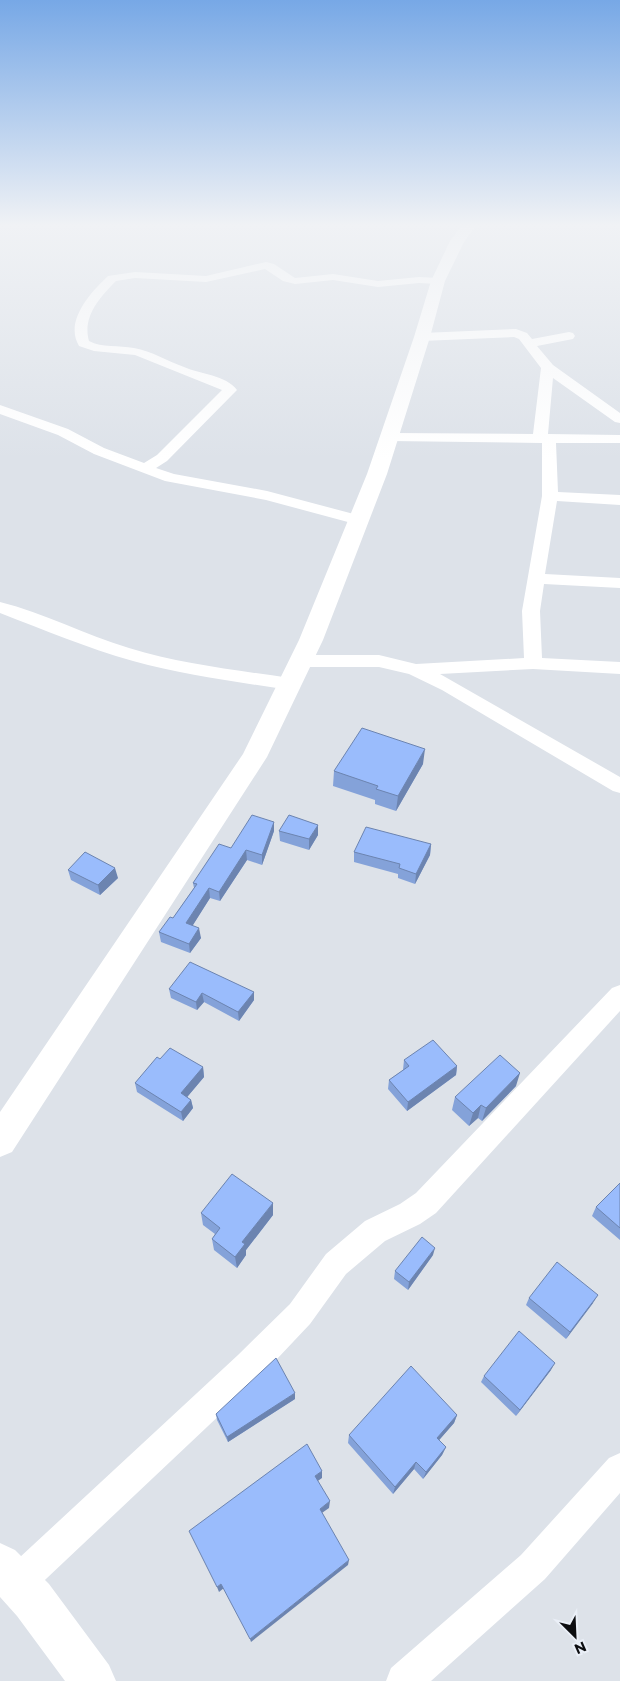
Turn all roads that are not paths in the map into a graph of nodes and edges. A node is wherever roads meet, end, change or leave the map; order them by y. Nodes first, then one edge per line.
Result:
1 (92, 302) edge
2 (432, 302) edge
3 (569, 336) dead end
4 (422, 337) junction
5 (528, 344) junction
6 (548, 368) junction
7 (0, 409) edge
8 (618, 415) edge
9 (390, 437) junction
10 (620, 438) edge
11 (545, 439) junction
12 (144, 469) junction
13 (550, 496) junction
14 (620, 500) edge
15 (359, 520) junction
16 (536, 579) junction
17 (620, 583) edge
18 (0, 607) edge
19 (301, 661) junction
20 (533, 663) junction
21 (620, 668) edge
22 (415, 670) junction
23 (290, 684) junction
24 (620, 786) edge
25 (620, 995) edge
26 (0, 1141) edge
27 (620, 1469) edge
28 (8, 1574) edge
29 (93, 1681) edge
30 (404, 1681) edge

1 - 12 street
2 - 4 main road
3 - 5 street
4 - 5 street
4 - 9 main road
5 - 6 street
6 - 8 street
6 - 11 street
7 - 12 street
9 - 11 street
9 - 15 main road
10 - 11 street
11 - 13 street
12 - 15 street
13 - 14 street
13 - 16 street
15 - 19 main road
16 - 17 street
16 - 20 street
18 - 23 street
19 - 22 street
19 - 23 main road
20 - 21 street
20 - 22 street
22 - 24 street
23 - 26 main road
25 - 28 street
27 - 30 street
28 - 29 main road

